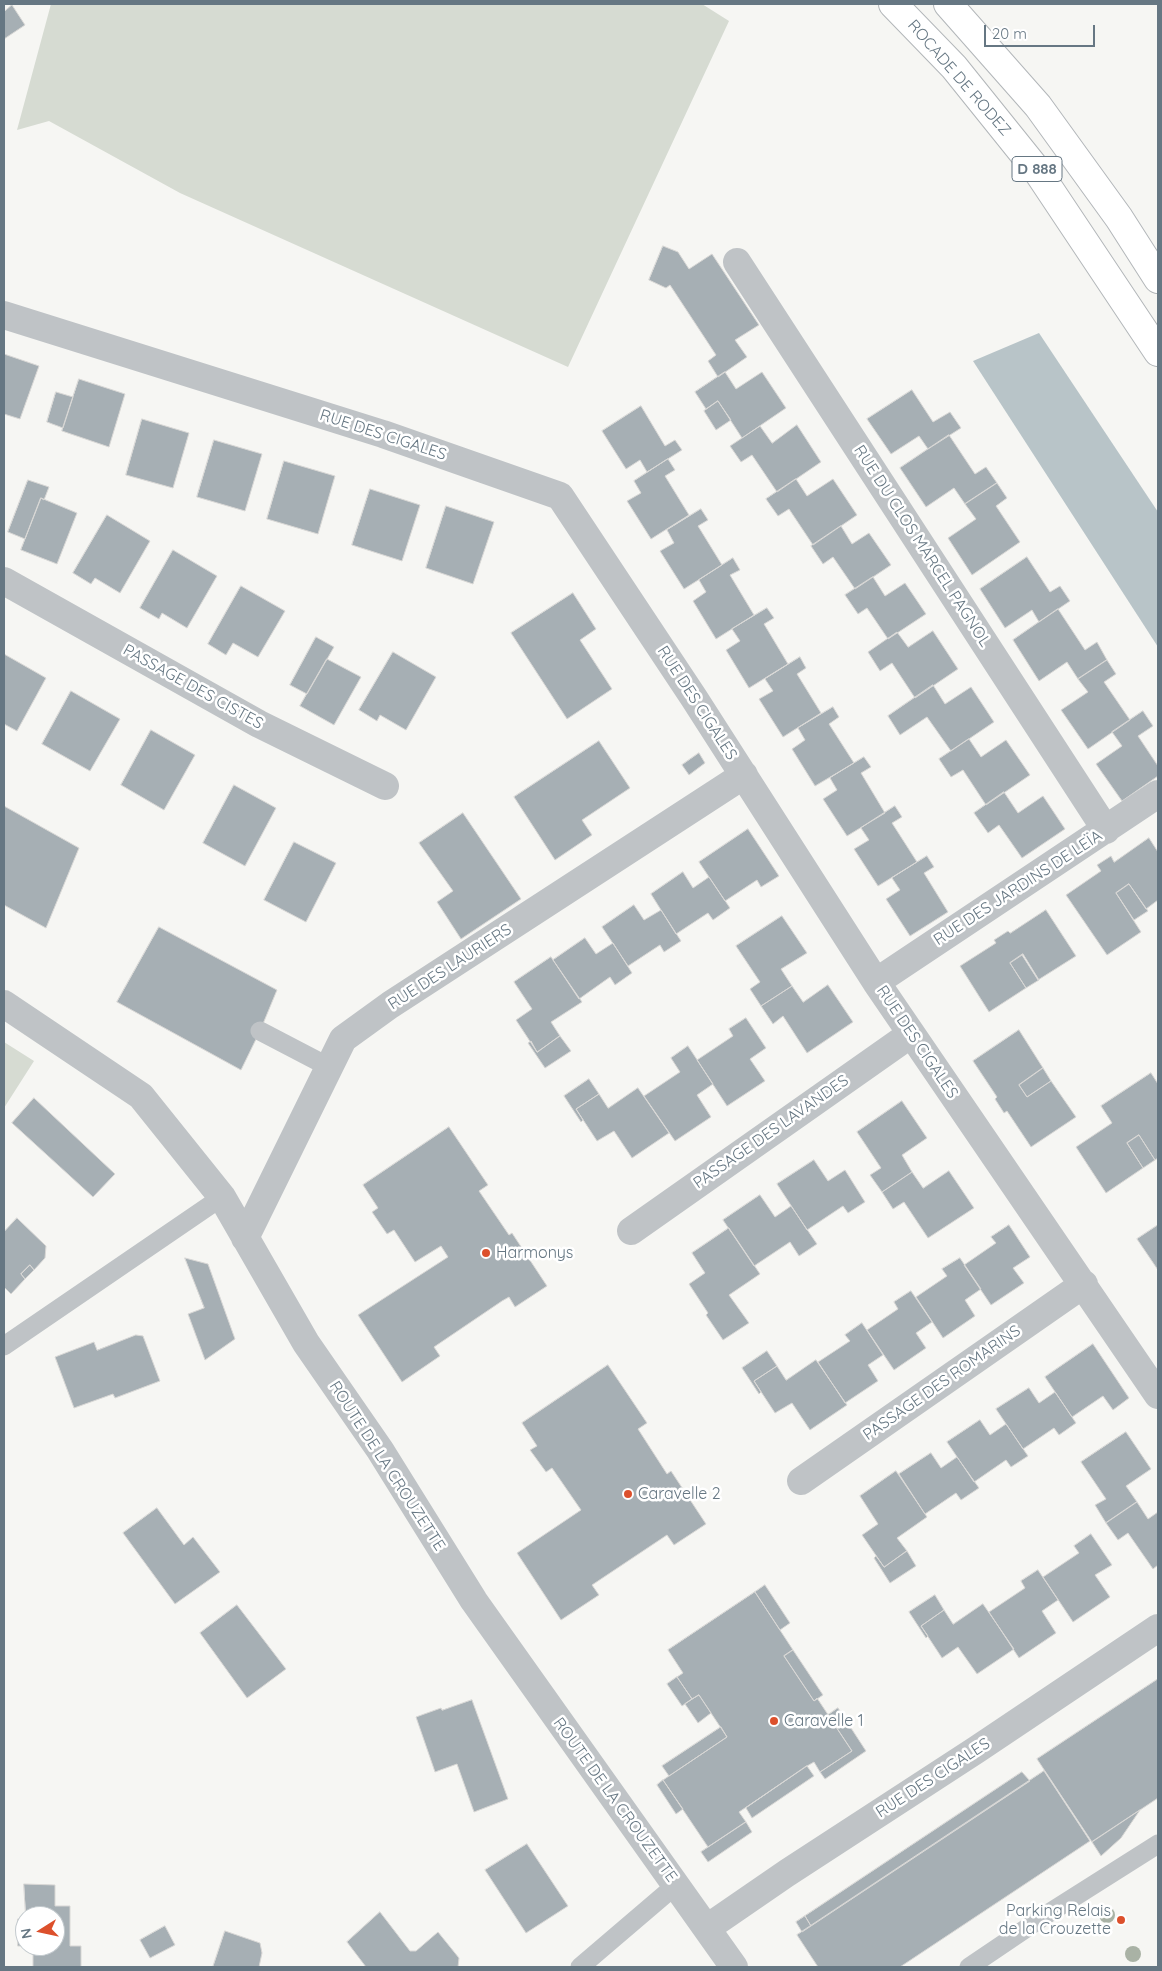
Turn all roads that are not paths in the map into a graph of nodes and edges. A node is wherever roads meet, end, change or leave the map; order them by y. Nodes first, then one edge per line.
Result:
1 (893, 4) edge
2 (948, 4) edge
3 (963, 4) edge
4 (1038, 106) junction
5 (737, 262) dead end
6 (1106, 272) junction
7 (1158, 278) edge
8 (4, 315) edge
9 (1158, 352) edge
10 (1158, 363) edge
11 (4, 581) edge
12 (744, 775) junction
13 (385, 786) dead end
14 (1158, 794) edge
15 (1106, 830) junction
16 (876, 982) junction
17 (4, 1004) edge
18 (260, 1032) dead end
19 (911, 1034) junction
20 (329, 1067) junction
21 (222, 1197) junction
22 (631, 1231) dead end
23 (245, 1238) junction
24 (1084, 1284) junction
25 (4, 1346) edge
26 (1158, 1395) edge
27 (800, 1481) dead end
28 (1158, 1628) edge
29 (1158, 1844) edge
30 (676, 1885) junction
31 (707, 1928) junction
32 (580, 1967) edge
33 (734, 1967) edge
34 (969, 1967) edge

1 - 6 highway, ROCADE DE RODEZ / D 888
2 - 4 highway, D 888
3 - 4 highway
4 - 7 highway, D 888
5 - 15 street, RUE DU CLOS MARCEL PAGNOL
6 - 9 highway, ROCADE DE RODEZ / D 888
6 - 10 highway
8 - 12 street, RUE DES CIGALES
11 - 13 street, PASSAGE DES CISTES
12 - 16 street, RUE DES CIGALES
12 - 20 street, RUE DES LAURIERS
14 - 15 street, RUE DES JARDINS DE LEÏA
15 - 16 street, RUE DES JARDINS DE LEÏA
16 - 19 street, RUE DES CIGALES
17 - 21 street, ROUTE DE LA CROUZETTE
18 - 20 lane
19 - 22 street, PASSAGE DES LAVANDES
19 - 24 street, RUE DES CIGALES
20 - 23 street, RUE DES LAURIERS
21 - 23 street, ROUTE DE LA CROUZETTE
21 - 25 lane
23 - 30 street, ROUTE DE LA CROUZETTE
24 - 26 street, RUE DES CIGALES
24 - 27 street, PASSAGE DES ROMARINS
28 - 31 street, RUE DES CIGALES
29 - 34 lane
30 - 31 street, ROUTE DE LA CROUZETTE
30 - 32 lane
31 - 33 street, ROUTE DE LA CROUZETTE

